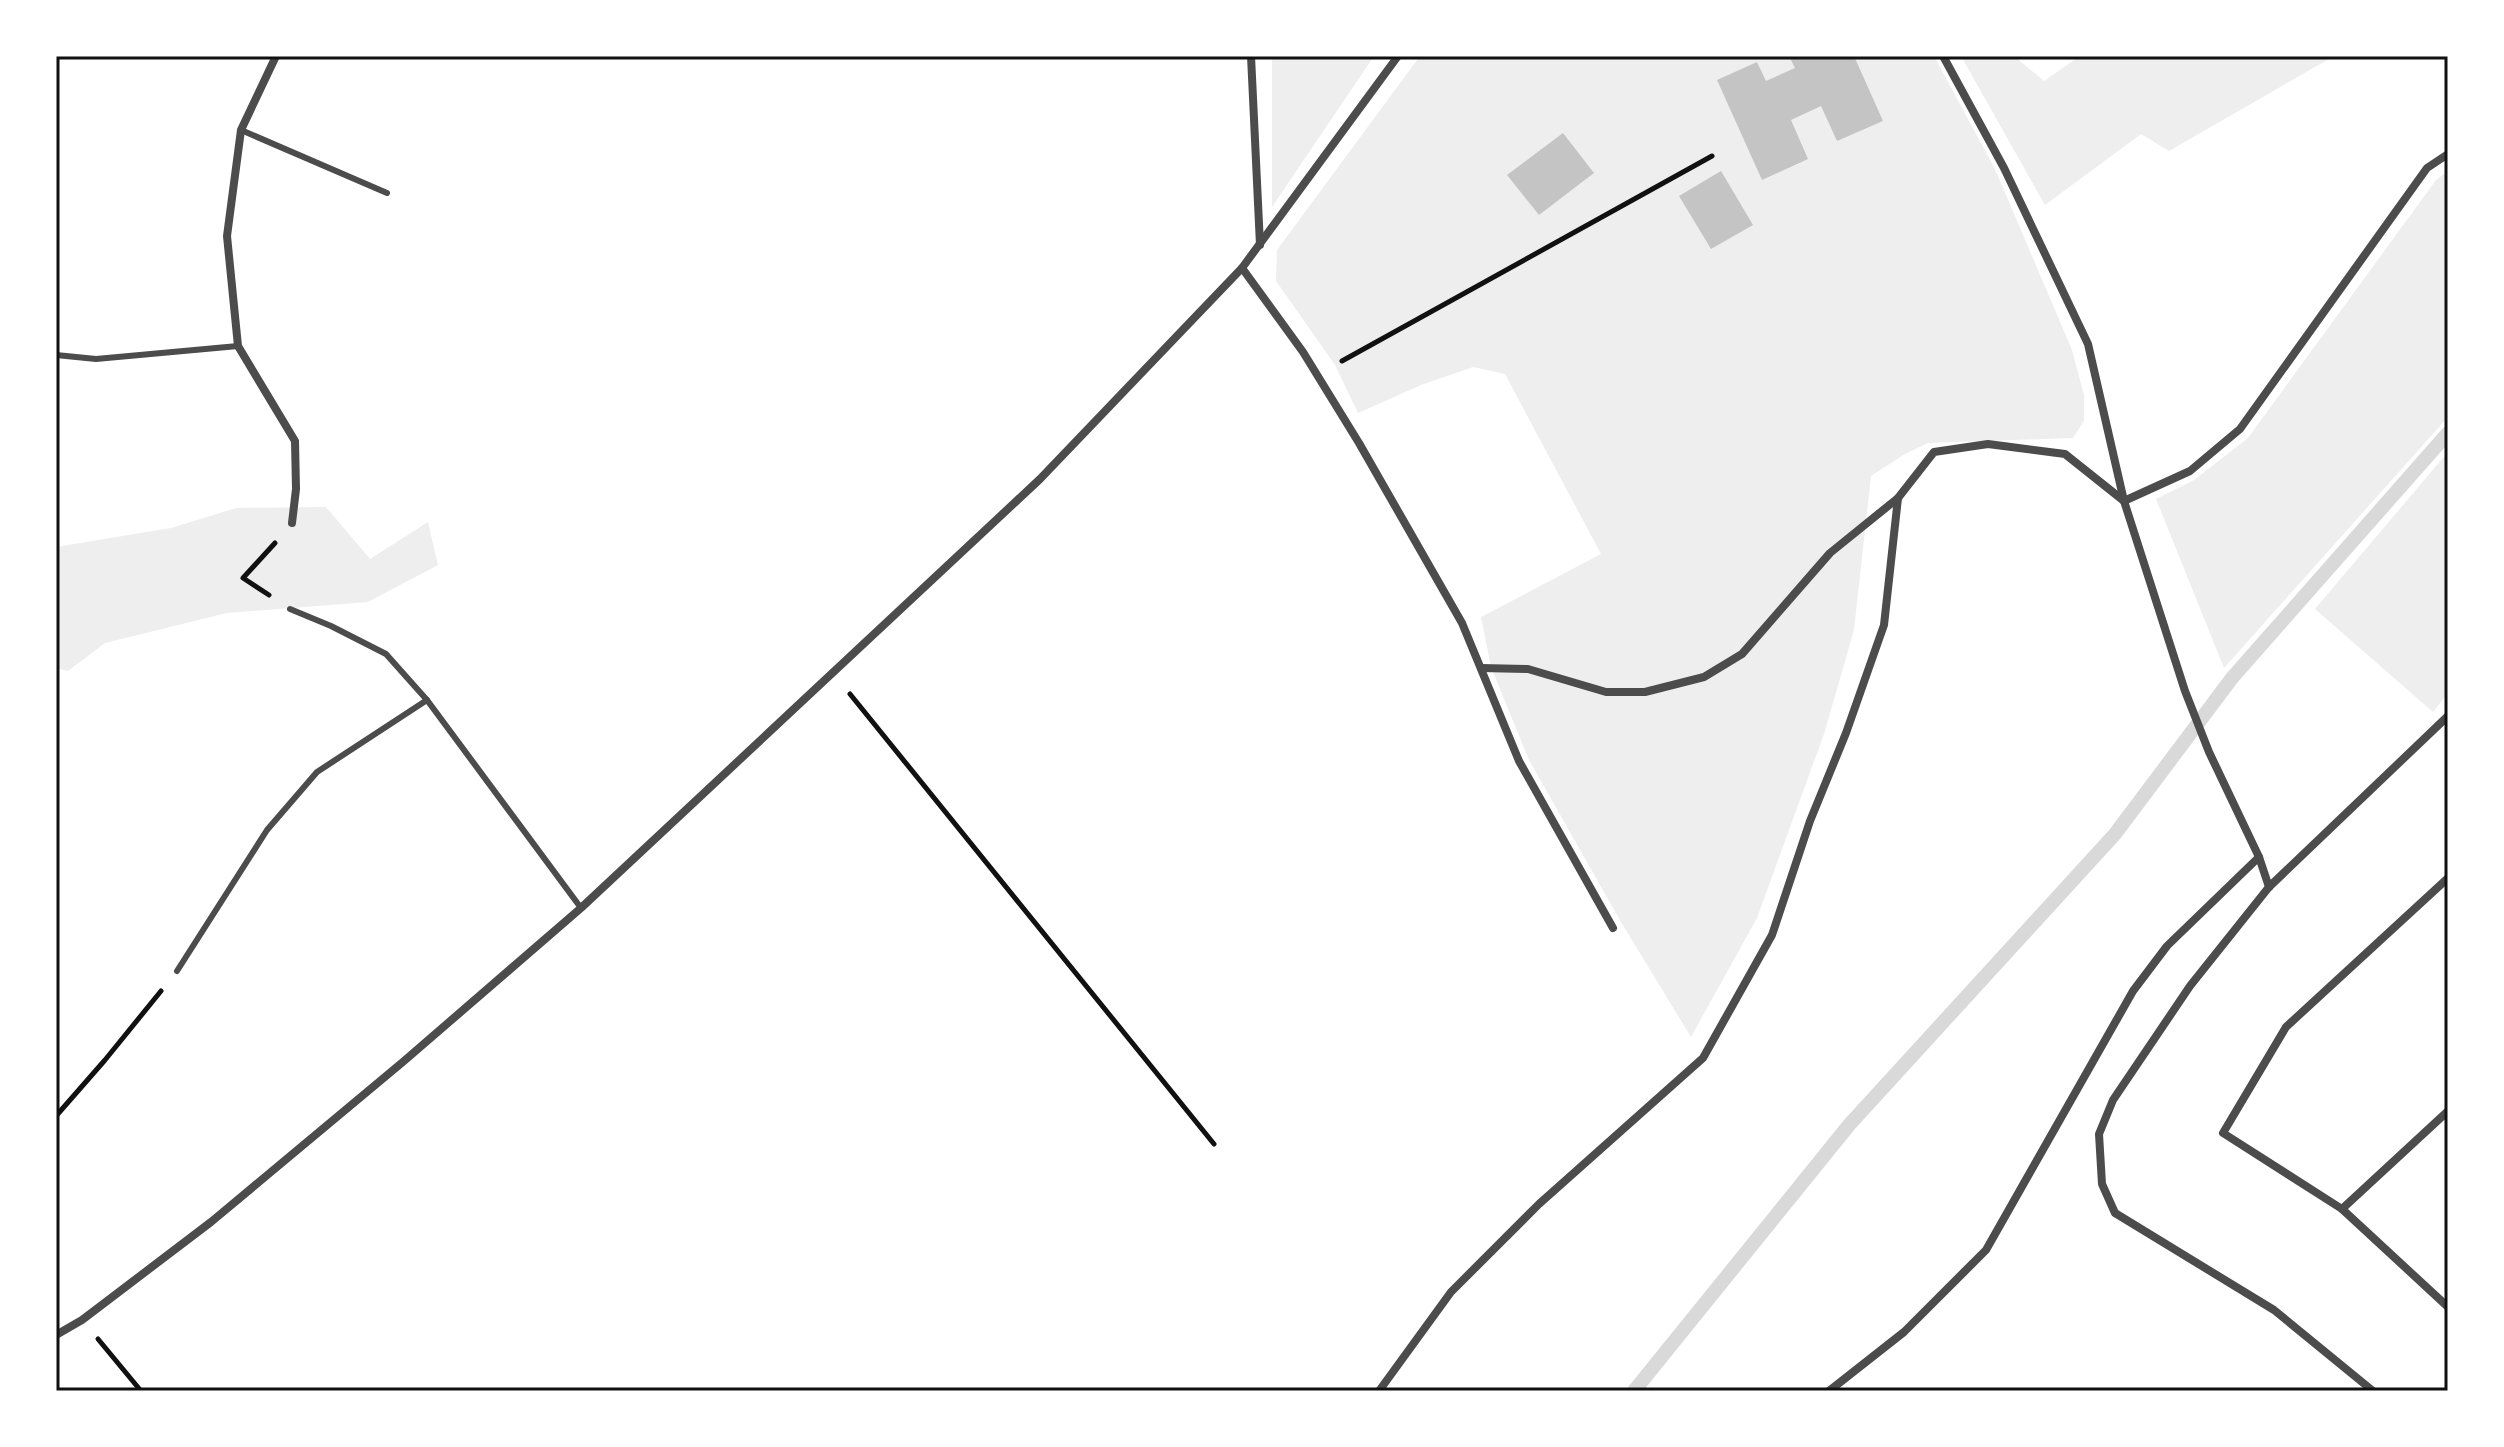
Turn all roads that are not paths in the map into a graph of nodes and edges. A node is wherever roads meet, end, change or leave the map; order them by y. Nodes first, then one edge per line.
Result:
1 (276, 56) edge
2 (1251, 56) edge
3 (1398, 56) edge
4 (1943, 56) edge
5 (241, 130) junction
6 (2448, 154) edge
7 (387, 193) dead end
8 (1260, 245) junction
9 (1242, 268) junction
10 (238, 346) junction
11 (56, 355) edge
12 (1898, 498) junction
13 (2124, 501) junction
14 (292, 523) road end
15 (290, 609) road end
16 (1481, 668) junction
17 (427, 700) junction
18 (2448, 716) edge
19 (2259, 857) junction
20 (2448, 878) edge
21 (2269, 887) junction
22 (581, 908) junction
23 (1613, 928) dead end
24 (177, 971) road end
25 (2448, 1111) edge
26 (2342, 1209) junction
27 (2448, 1307) edge
28 (56, 1335) edge
29 (1379, 1391) edge
30 (1829, 1391) edge
31 (2373, 1391) edge

1 - 5 street
2 - 8 street
3 - 8 street
4 - 13 street
5 - 7 lane
5 - 10 street
6 - 13 street
8 - 9 street
9 - 16 street
9 - 22 street
10 - 11 lane
10 - 14 street
12 - 13 street
12 - 16 street
12 - 29 street
13 - 19 street
15 - 17 lane
16 - 23 street
17 - 22 lane
17 - 24 lane
18 - 21 street
19 - 21 street
19 - 30 street
20 - 26 street
21 - 31 street
22 - 28 street
25 - 26 street
26 - 27 street

